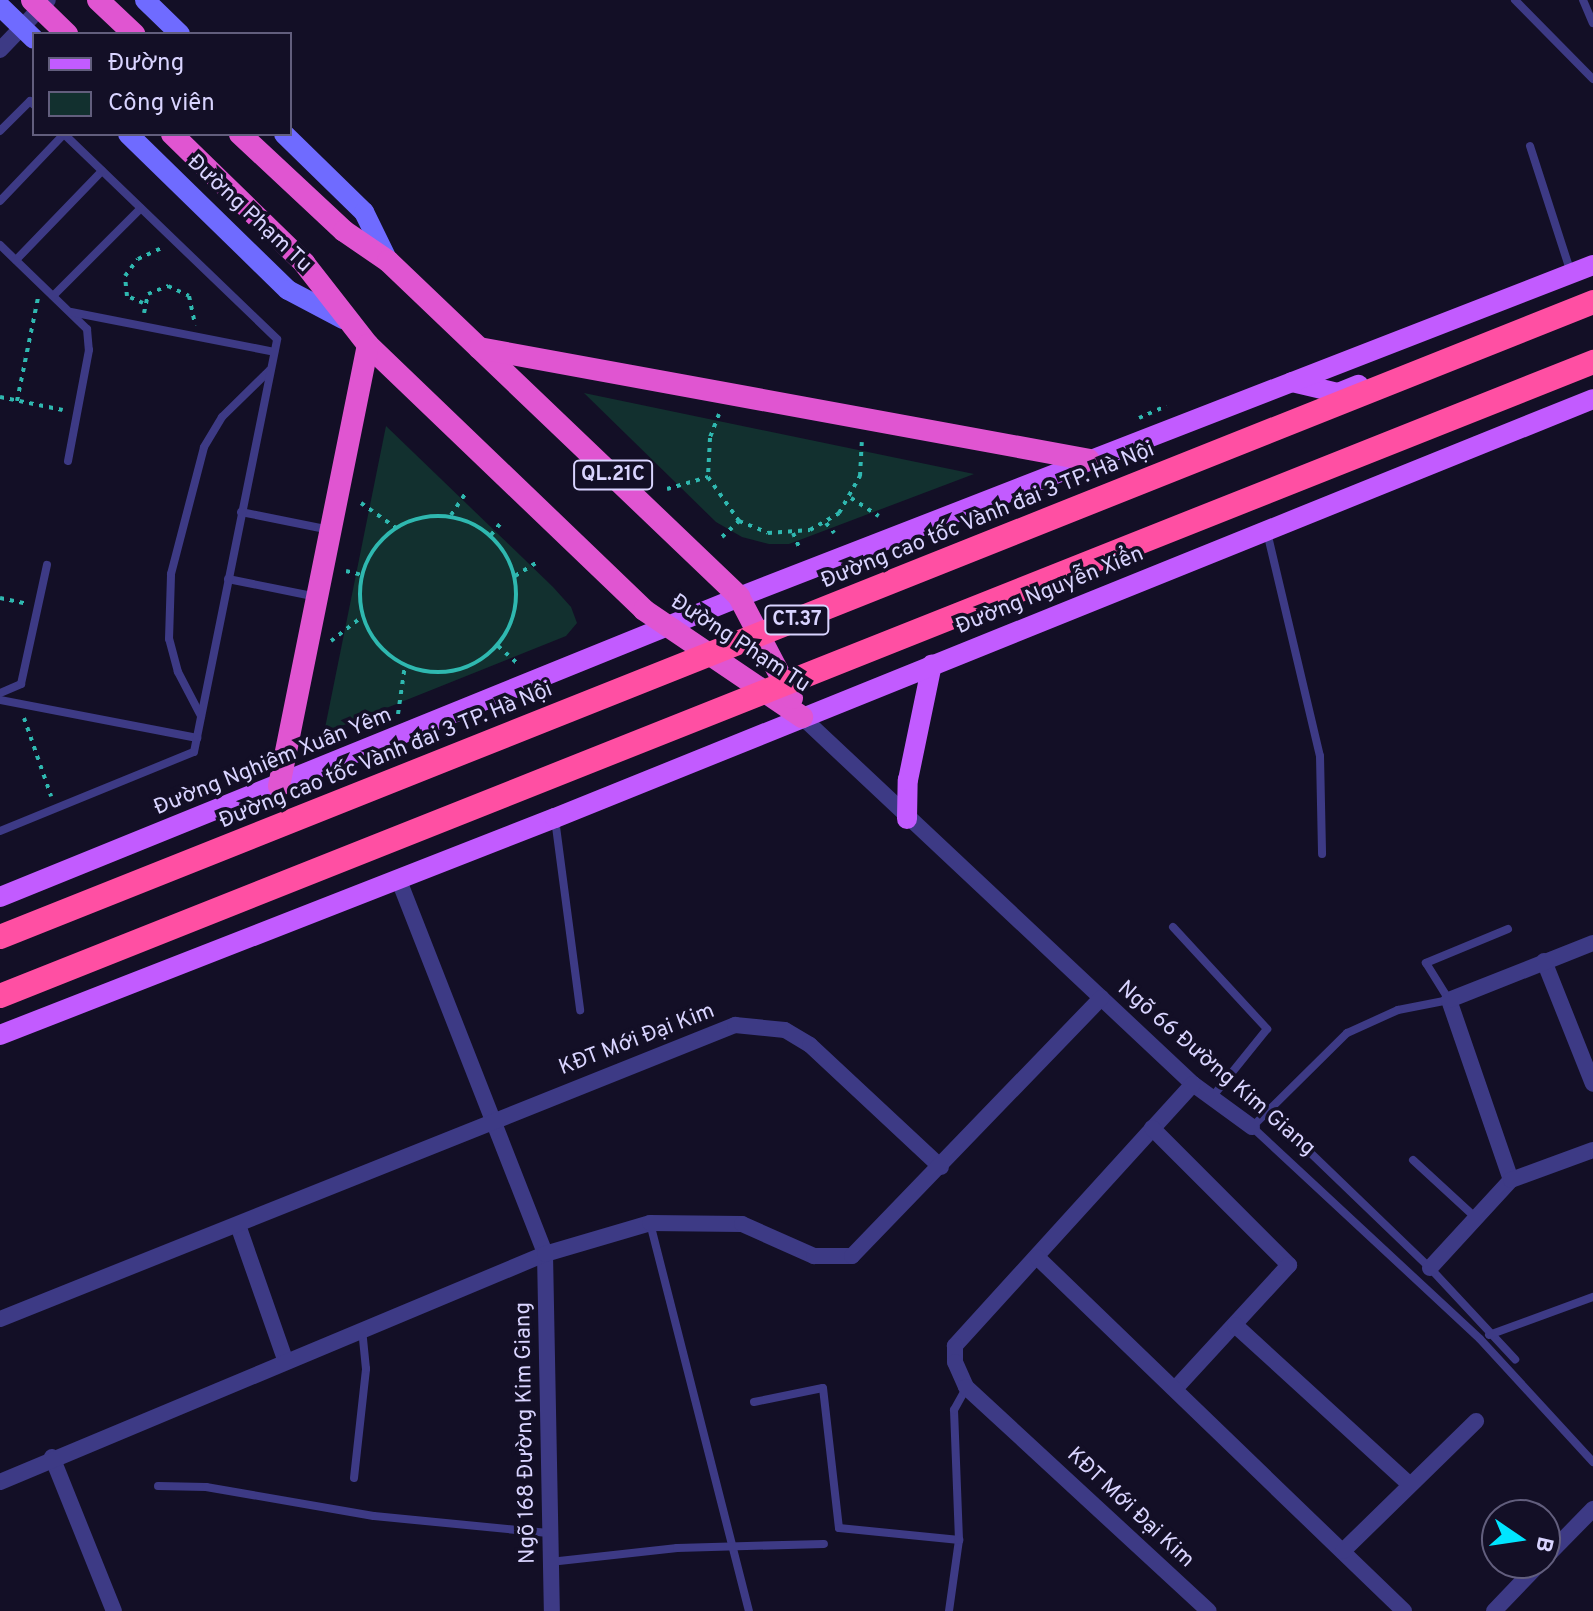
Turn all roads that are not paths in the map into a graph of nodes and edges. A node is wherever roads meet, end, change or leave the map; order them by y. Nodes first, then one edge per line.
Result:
1 (98, 0) edge
2 (145, 0) edge
3 (1515, 0) edge
4 (1583, 0) edge
5 (40, 3) edge
6 (0, 6) edge
7 (1593, 23) edge
8 (65, 32) edge
9 (132, 32) edge
10 (178, 32) edge
11 (28, 33) edge
12 (0, 50) edge
13 (1593, 79) edge
14 (32, 103) edge
15 (0, 131) edge
16 (62, 136) edge
17 (66, 136) edge
18 (130, 136) edge
19 (174, 136) edge
20 (242, 136) edge
21 (286, 136) edge
22 (1530, 146) dead end
23 (102, 171) junction
24 (0, 201) edge
25 (141, 208) junction
26 (0, 245) edge
27 (16, 260) junction
28 (388, 261) junction
29 (1593, 265) edge
30 (1571, 274) junction
31 (1593, 295) edge
32 (53, 296) junction
33 (1593, 302) edge
34 (70, 312) junction
35 (343, 319) junction
36 (368, 345) junction
37 (479, 348) junction
38 (274, 352) junction
39 (1593, 362) edge
40 (270, 369) junction
41 (1292, 382) junction
42 (1593, 399) edge
43 (1089, 460) junction
44 (68, 461) dead end
45 (241, 512) junction
46 (331, 530) junction
47 (1267, 531) junction
48 (47, 565) dead end
49 (228, 579) junction
50 (317, 597) junction
51 (739, 597) junction
52 (665, 629) junction
53 (932, 664) junction
54 (0, 693) edge
55 (0, 700) edge
56 (201, 716) junction
57 (802, 717) junction
58 (197, 738) junction
59 (279, 786) junction
60 (555, 818) junction
61 (907, 819) junction
62 (0, 831) edge
63 (1322, 854) dead end
64 (398, 878) junction
65 (0, 897) edge
66 (1173, 927) dead end
67 (1508, 929) dead end
68 (0, 937) edge
69 (1593, 943) edge
70 (1544, 961) junction
71 (0, 996) edge
72 (1101, 998) junction
73 (1449, 1000) junction
74 (580, 1010) dead end
75 (0, 1035) edge
76 (1591, 1074) edge
77 (1193, 1084) junction
78 (1213, 1096) junction
79 (1268, 1112) junction
80 (494, 1120) junction
81 (1252, 1127) junction
82 (1152, 1128) junction
83 (1593, 1150) edge
84 (1413, 1160) dead end
85 (941, 1167) junction
86 (1511, 1180) junction
87 (1476, 1218) junction
88 (650, 1223) junction
89 (239, 1228) junction
90 (545, 1254) junction
91 (1037, 1257) junction
92 (1430, 1268) junction
93 (1593, 1297) edge
94 (0, 1319) edge
95 (1235, 1325) junction
96 (362, 1328) junction
97 (1491, 1334) junction
98 (1480, 1339) junction
99 (285, 1359) junction
100 (1515, 1359) dead end
101 (966, 1387) junction
102 (1177, 1387) junction
103 (754, 1402) dead end
104 (1476, 1421) dead end
105 (52, 1457) junction
106 (1593, 1462) edge
107 (354, 1478) dead end
108 (0, 1482) edge
109 (1410, 1485) junction
110 (158, 1486) dead end
111 (1589, 1512) edge
112 (548, 1533) junction
113 (959, 1540) junction
114 (1561, 1541) edge
115 (824, 1544) dead end
116 (734, 1546) junction
117 (1343, 1551) junction
118 (550, 1562) junction
119 (1525, 1579) edge
120 (114, 1611) edge
121 (552, 1611) edge
122 (749, 1611) edge
123 (949, 1611) edge
124 (1209, 1611) edge
125 (1404, 1611) edge
126 (1494, 1611) edge

1 - 9 highway
2 - 10 main road
3 - 13 lane
4 - 7 lane
5 - 8 highway
5 - 11 street
6 - 11 main road
11 - 12 street
14 - 15 lane
16 - 24 lane
17 - 23 lane
18 - 35 main road, Đường Phạm Tu
19 - 35 highway, Đường Phạm Tu
20 - 28 highway, Đường Phạm Tu / QL.21C
21 - 28 main road, Đường Phạm Tu
22 - 30 lane
23 - 25 lane
23 - 27 lane
25 - 32 lane
25 - 38 lane
26 - 27 lane
27 - 32 lane
28 - 37 highway, Đường Phạm Tu / QL.21C
29 - 30 main road
30 - 41 main road
31 - 41 main road
32 - 34 lane
33 - 68 highway, Đường cao tốc Vành đai 3 TP. Hà Nội / CT.37, bridge
34 - 38 lane
34 - 44 lane
35 - 36 highway, Đường Phạm Tu
36 - 46 highway
36 - 52 highway, Đường Phạm Tu
37 - 43 highway
37 - 51 highway, Đường Phạm Tu / QL.21C
38 - 40 lane
39 - 71 highway, CT.37, bridge
40 - 45 lane
40 - 56 lane
41 - 43 main road
42 - 47 main road, Đường Nguyễn Xiển
43 - 51 main road
45 - 46 lane
45 - 49 lane
46 - 50 highway
47 - 53 main road, Đường Nguyễn Xiển
47 - 63 lane
48 - 54 lane
49 - 50 lane
49 - 56 lane
50 - 59 highway
51 - 52 main road
51 - 57 highway, Đường Phạm Tu / QL.21C
52 - 57 highway, Đường Phạm Tu
52 - 59 main road, Đường Nghiêm Xuân Yêm
53 - 57 main road, Đường Nguyễn Xiển
53 - 61 main road
55 - 58 lane
56 - 58 lane
57 - 60 main road, Đường Nguyễn Xiển
57 - 61 street, Ngõ 66 Đường Kim Giang
58 - 62 lane
59 - 65 main road, Đường Nghiêm Xuân Yêm
60 - 64 main road, Đường Nguyễn Xiển
60 - 74 lane
61 - 72 street, Ngõ 66 Đường Kim Giang
64 - 75 main road
64 - 80 street
66 - 78 lane
67 - 73 lane
69 - 70 street
70 - 73 street
70 - 76 street
72 - 77 street, Ngõ 66 Đường Kim Giang
72 - 85 street
73 - 79 lane
73 - 86 street
77 - 78 street, Ngõ 66 Đường Kim Giang
77 - 82 street
78 - 81 street, Ngõ 66 Đường Kim Giang
79 - 81 lane
79 - 92 lane
80 - 85 street, KĐT Mới Đại Kim
80 - 89 street, KĐT Mới Đại Kim
80 - 90 street
81 - 98 lane, Ngõ 66 Đường Kim Giang
82 - 91 street
82 - 95 street
83 - 86 street
84 - 87 lane
85 - 88 street
86 - 87 street
87 - 92 street
88 - 90 street
88 - 116 lane
89 - 94 street, KĐT Mới Đại Kim
89 - 99 street
90 - 96 street
90 - 112 street, Ngõ 168 Đường Kim Giang
91 - 101 street
91 - 102 street
92 - 97 lane
93 - 97 lane
95 - 102 street
95 - 109 street
96 - 99 street
96 - 107 lane
97 - 98 lane
97 - 100 lane
98 - 106 lane, Ngõ 66 Đường Kim Giang
99 - 105 street
101 - 113 lane
101 - 124 street, KĐT Mới Đại Kim
102 - 117 street
103 - 113 lane
104 - 109 street
105 - 108 street
105 - 120 street
109 - 117 street
110 - 112 lane
111 - 114 street
112 - 118 street, Ngõ 168 Đường Kim Giang
113 - 123 lane
115 - 116 lane
116 - 118 lane
116 - 122 lane
117 - 125 street
118 - 121 street, Ngõ 168 Đường Kim Giang
119 - 126 street

